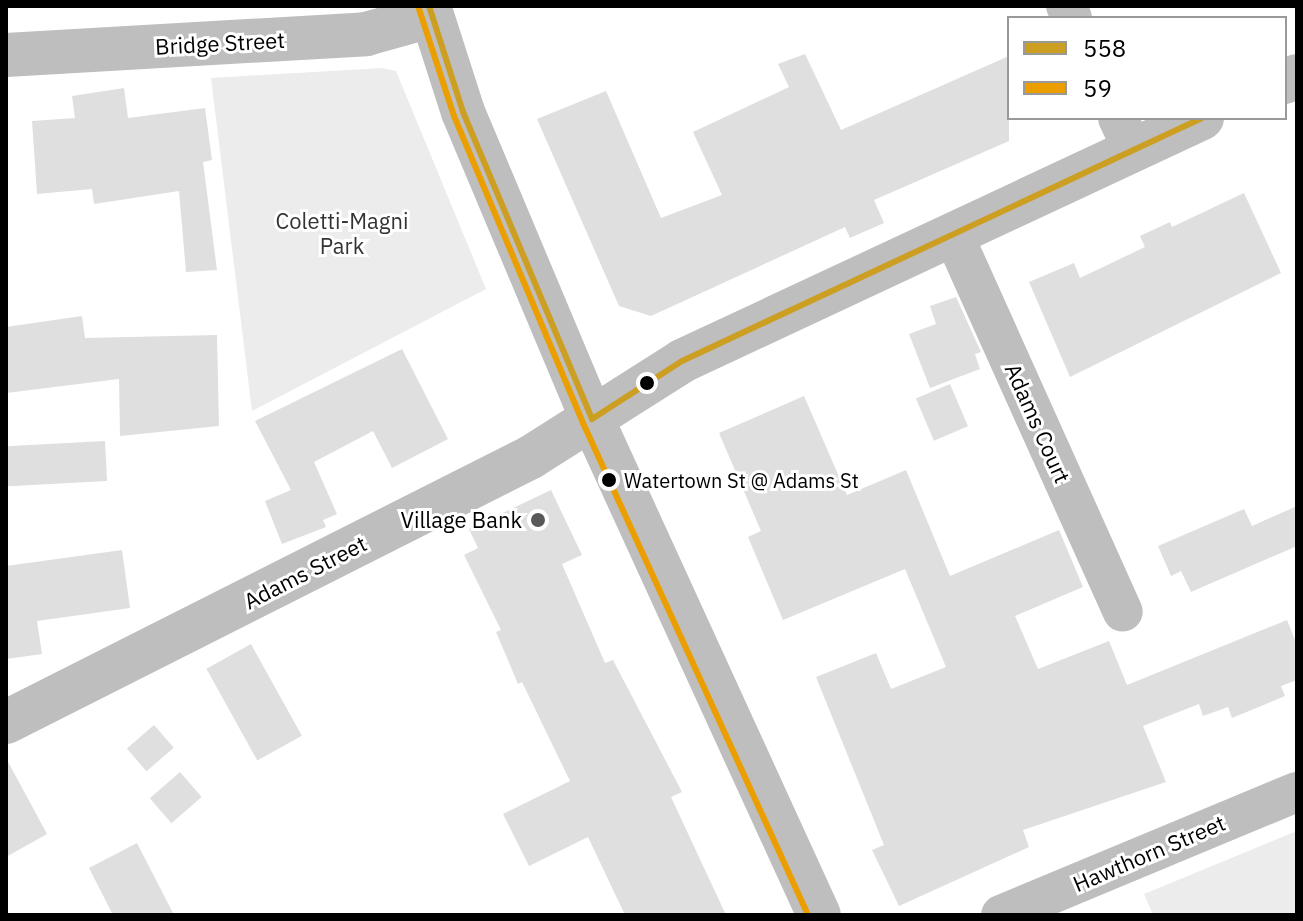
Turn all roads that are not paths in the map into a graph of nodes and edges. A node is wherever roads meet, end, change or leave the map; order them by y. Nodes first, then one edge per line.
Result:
1 (430, 11) edge
2 (6, 55) edge
3 (1192, 120) edge
4 (1125, 133) edge
5 (953, 234) junction
6 (592, 419) junction
7 (1123, 612) dead end
8 (6, 722) edge
9 (1297, 792) edge
10 (819, 915) edge
11 (1001, 915) edge

1 - 2 street, Bridge Street
1 - 6 street
3 - 4 street, Adams Street
4 - 5 street, Adams Street
5 - 6 street, Adams Street
5 - 7 street, Adams Court
6 - 8 street, Adams Street
6 - 10 street
9 - 11 street, Hawthorn Street

